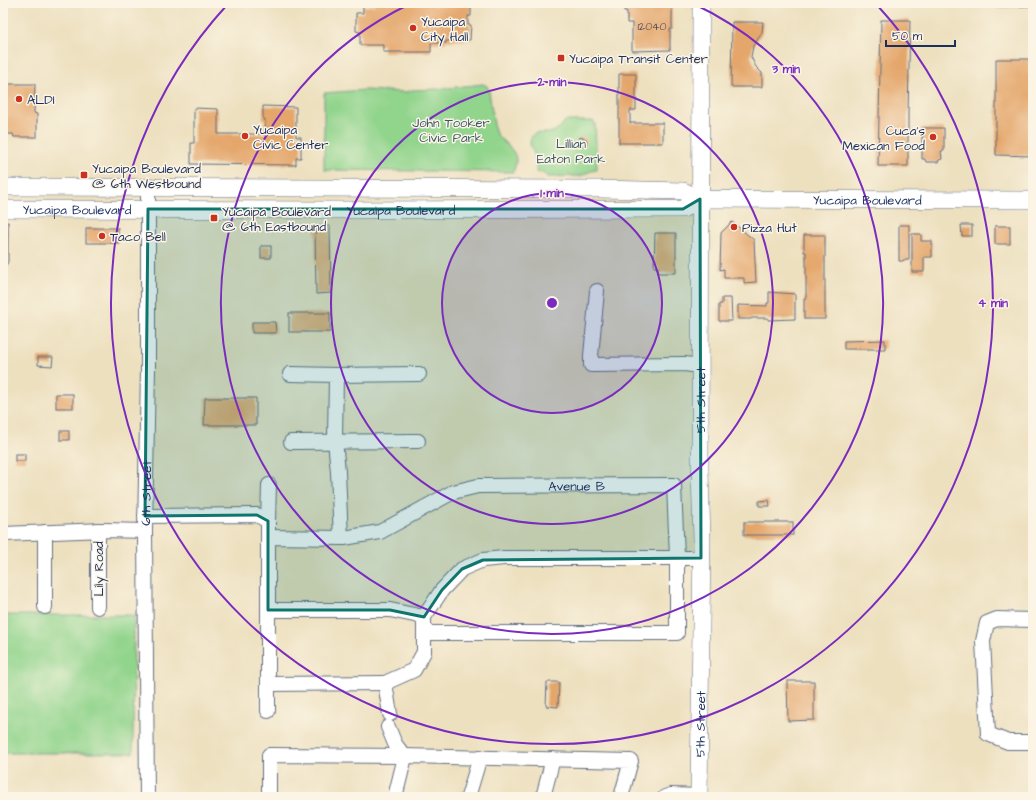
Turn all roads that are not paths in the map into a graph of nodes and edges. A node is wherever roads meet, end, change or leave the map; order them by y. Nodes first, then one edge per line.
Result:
1 (701, 3) edge
2 (3, 187) edge
3 (148, 188) junction
4 (700, 199) junction
5 (1033, 200) edge
6 (3, 209) edge
7 (148, 210) junction
8 (597, 291) dead end
9 (701, 366) junction
10 (290, 374) dead end
11 (419, 374) dead end
12 (336, 375) junction
13 (418, 441) dead end
14 (291, 442) dead end
15 (335, 443) junction
16 (269, 485) dead end
17 (145, 516) junction
18 (268, 521) junction
19 (98, 530) junction
20 (45, 532) junction
21 (145, 532) junction
22 (3, 534) edge
23 (268, 537) junction
24 (341, 538) junction
25 (676, 557) junction
26 (701, 558) junction
27 (45, 607) dead end
28 (98, 607) dead end
29 (268, 610) junction
30 (424, 617) junction
31 (1033, 620) edge
32 (424, 632) junction
33 (385, 683) junction
34 (268, 684) junction
35 (268, 710) dead end
36 (1033, 742) edge
37 (404, 756) junction
38 (480, 757) junction
39 (553, 759) junction
40 (699, 796) edge
41 (147, 797) edge
42 (268, 797) edge
43 (394, 797) edge
44 (468, 797) edge
45 (543, 797) edge
46 (621, 797) edge
47 (665, 797) edge

1 - 4 main road, 5th Street
2 - 3 main road, Yucaipa Boulevard
3 - 4 main road, Yucaipa Boulevard
3 - 7 street, 6th Street
4 - 5 main road, Yucaipa Boulevard
4 - 7 main road, Yucaipa Boulevard
4 - 9 main road, 5th Street
6 - 7 main road, Yucaipa Boulevard
7 - 17 street, 6th Street
8 - 9 street
9 - 26 main road, 5th Street
10 - 12 street
11 - 12 street
12 - 15 street
13 - 15 street
14 - 15 street
15 - 24 street
16 - 18 street
17 - 18 street
17 - 21 street, 6th Street
18 - 23 street
19 - 20 street, Lily Road
19 - 21 street, Lily Road
19 - 28 street, Lily Road
20 - 22 street, Lily Road
20 - 27 street
21 - 41 street, 6th Street
23 - 24 street, Avenue B
23 - 29 street
24 - 25 street, Avenue B
25 - 26 street
25 - 30 street
25 - 32 street
26 - 40 main road, 5th Street
29 - 30 street
29 - 34 street
30 - 32 street
31 - 36 street
32 - 33 street
33 - 34 street
33 - 37 street
34 - 35 street
37 - 38 street
37 - 42 street
37 - 43 street
38 - 39 street
38 - 44 street
39 - 45 street
39 - 46 street
40 - 47 street

